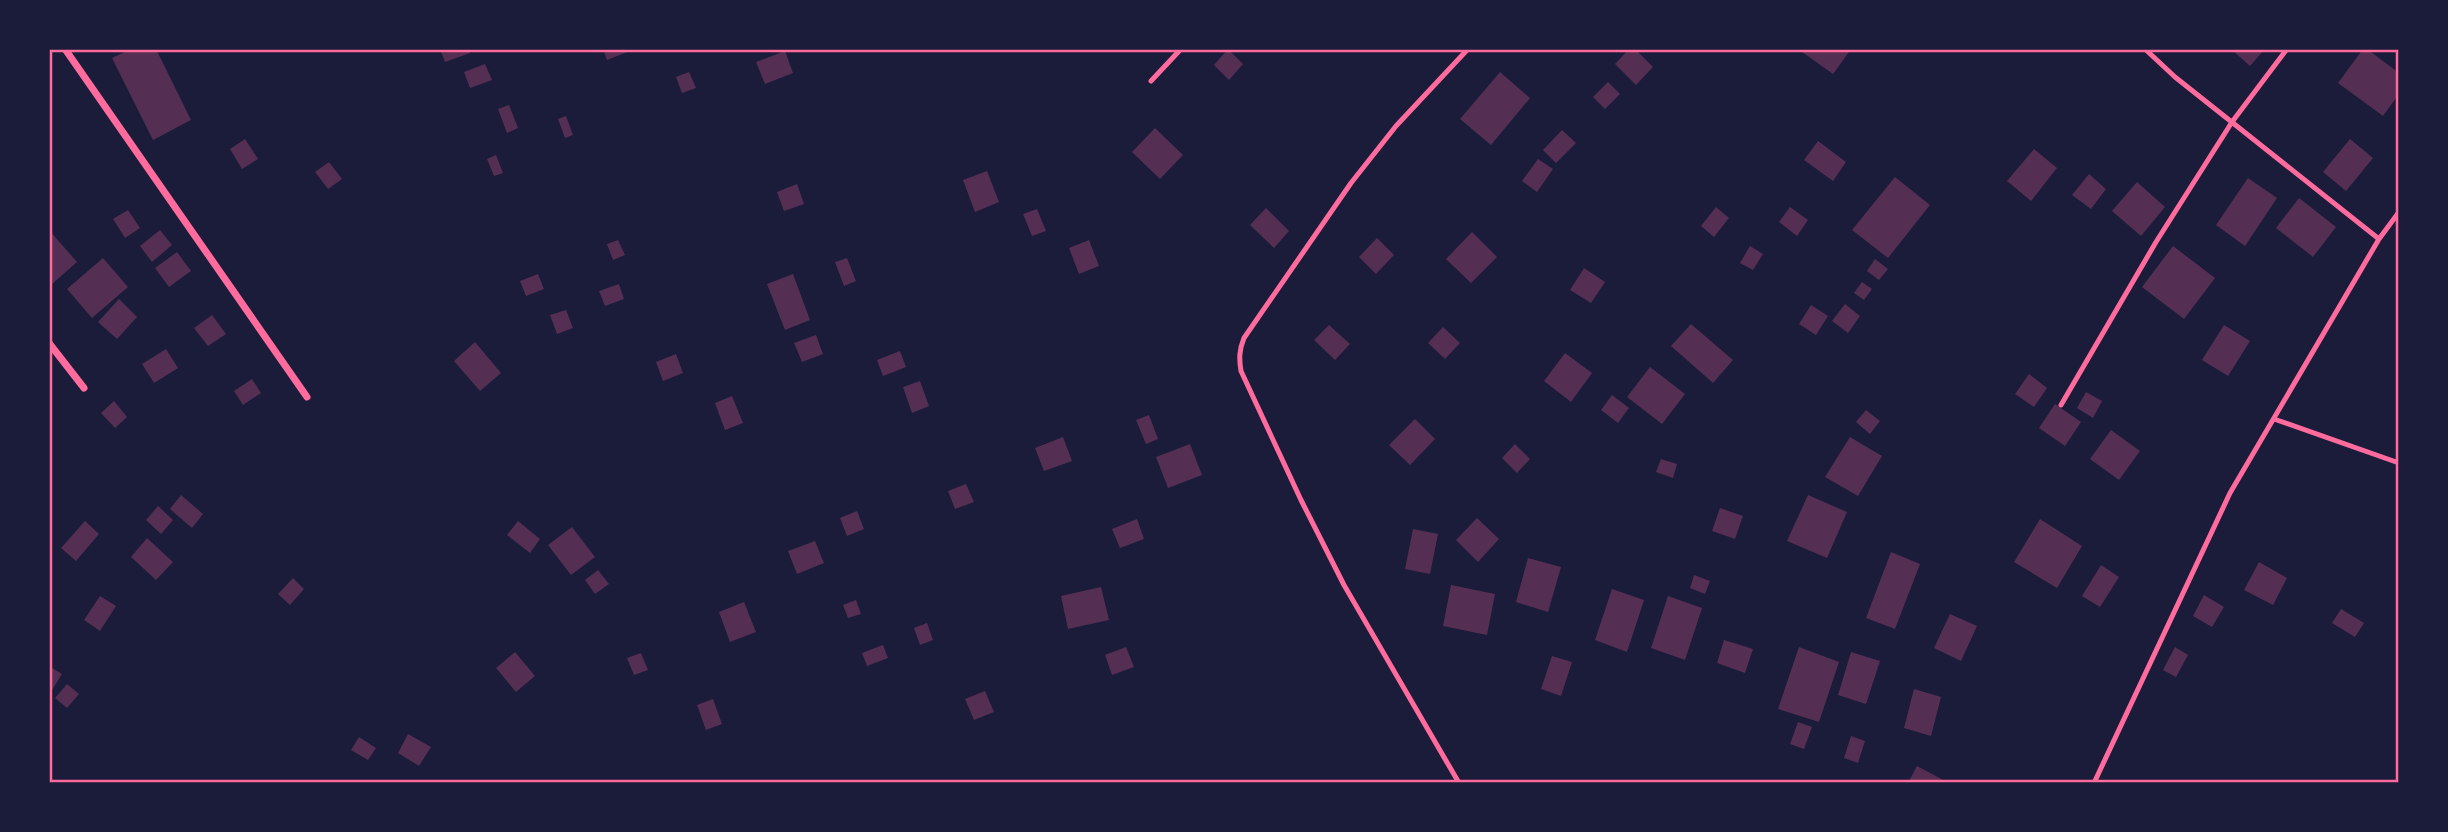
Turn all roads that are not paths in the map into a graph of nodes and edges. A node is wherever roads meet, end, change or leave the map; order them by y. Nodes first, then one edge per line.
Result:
1 (65, 49) edge
2 (1181, 49) edge
3 (1468, 49) edge
4 (2145, 49) edge
5 (2287, 49) edge
6 (1151, 81) dead end
7 (2232, 122) junction
8 (2399, 212) edge
9 (2379, 239) junction
10 (49, 343) edge
11 (84, 388) dead end
12 (307, 397) dead end
13 (2061, 405) dead end
14 (2274, 419) junction
15 (2399, 463) edge
16 (1459, 783) edge
17 (2094, 783) edge

1 - 12 street
2 - 6 lane
3 - 16 lane
4 - 7 lane
5 - 7 lane
7 - 9 lane
7 - 13 lane
8 - 9 lane
9 - 14 lane
10 - 11 street
14 - 15 lane
14 - 17 lane

